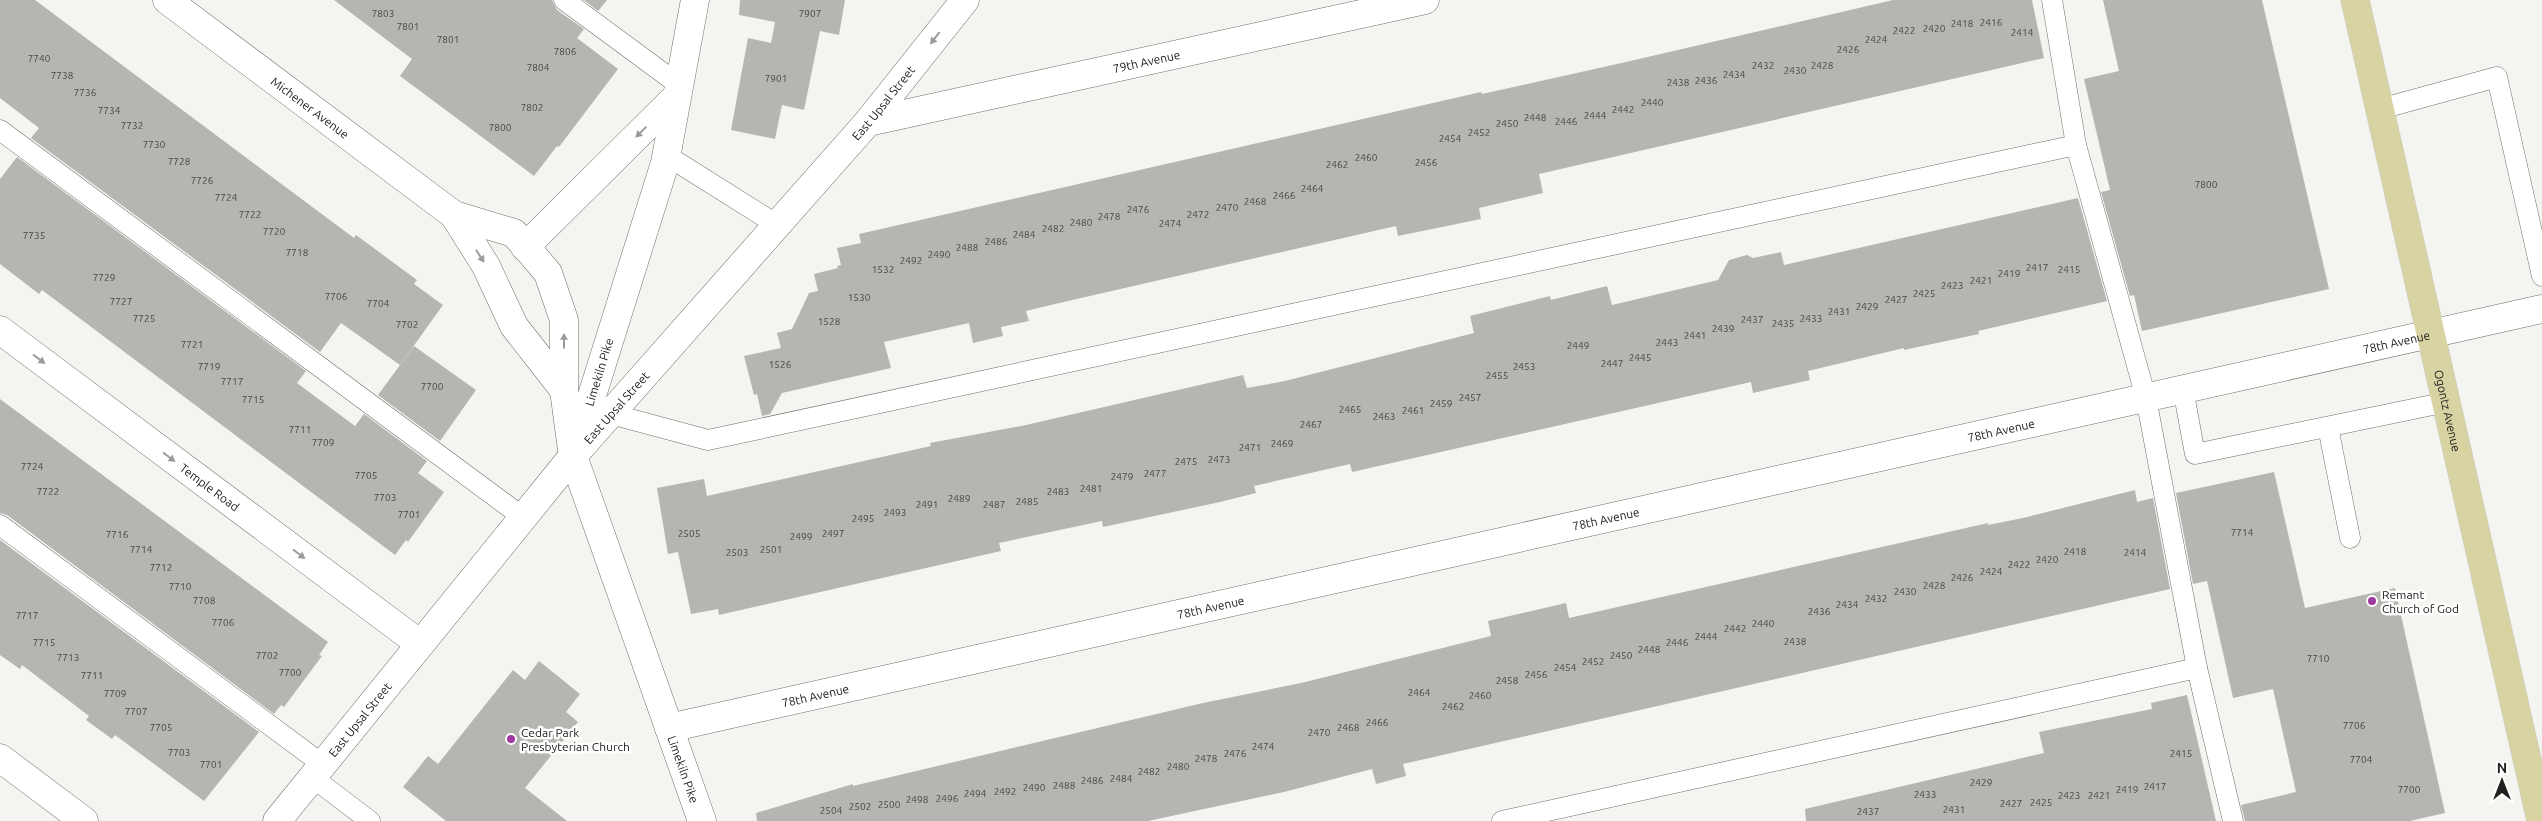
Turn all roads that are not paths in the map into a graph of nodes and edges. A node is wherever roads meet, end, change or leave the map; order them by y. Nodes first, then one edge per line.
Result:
1 (167, 0) edge
2 (564, 0) edge
3 (695, 0) edge
4 (965, 0) edge
5 (1425, 0) edge
6 (2052, 0) edge
7 (2355, 0) edge
8 (677, 91) junction
9 (2380, 108) junction
10 (868, 122) junction
11 (0, 130) edge
12 (2076, 145) junction
13 (666, 155) junction
14 (454, 215) junction
15 (779, 226) junction
16 (525, 246) junction
17 (2542, 276) edge
18 (2542, 309) edge
19 (0, 330) edge
20 (2432, 335) junction
21 (2183, 389) junction
22 (564, 390) junction
23 (2146, 398) junction
24 (2447, 402) junction
25 (611, 414) junction
26 (2328, 427) junction
27 (573, 456) junction
28 (524, 518) junction
29 (0, 525) edge
30 (2350, 538) dead end
31 (420, 644) junction
32 (2197, 668) junction
33 (669, 728) junction
34 (0, 758) edge
35 (317, 771) junction
36 (84, 821) edge
37 (277, 821) edge
38 (370, 821) edge
39 (702, 821) edge
40 (1502, 821) edge
41 (2233, 821) edge
42 (2542, 821) edge

1 - 14 street, Michener Avenue
2 - 8 lane
3 - 8 street, Limekiln Pike
4 -> 10 street, East Upsal Street
5 - 10 street, 79th Avenue
6 - 12 lane
7 - 9 main road, Ogontz Avenue
8 - 13 street, Limekiln Pike
8 -> 16 street
9 - 17 lane
9 - 20 main road, Ogontz Avenue
10 - 15 street, East Upsal Street
11 - 28 lane
12 - 23 lane
12 - 25 lane
13 - 15 lane
13 - 27 street, Limekiln Pike
14 - 16 street, Michener Avenue
14 -> 22 street, Michener Avenue
15 - 25 street, East Upsal Street
22 -> 16 street, Michener Avenue
18 - 20 street, 78th Avenue
19 -> 31 street, Temple Road
20 - 21 street, 78th Avenue
20 - 24 main road, Ogontz Avenue
21 - 23 street, 78th Avenue
21 - 26 lane
22 - 27 street, Michener Avenue
23 - 32 lane
23 - 33 street, 78th Avenue
24 - 26 lane
24 - 42 main road, Ogontz Avenue
25 - 27 street, East Upsal Street
26 - 30 lane
27 - 28 street, East Upsal Street
27 - 33 street, Limekiln Pike
28 - 31 street, East Upsal Street
29 - 35 lane
31 - 35 street, East Upsal Street
32 - 40 lane
32 - 41 lane
33 - 39 street, Limekiln Pike
34 - 36 street
35 - 37 street, East Upsal Street
35 - 38 lane

